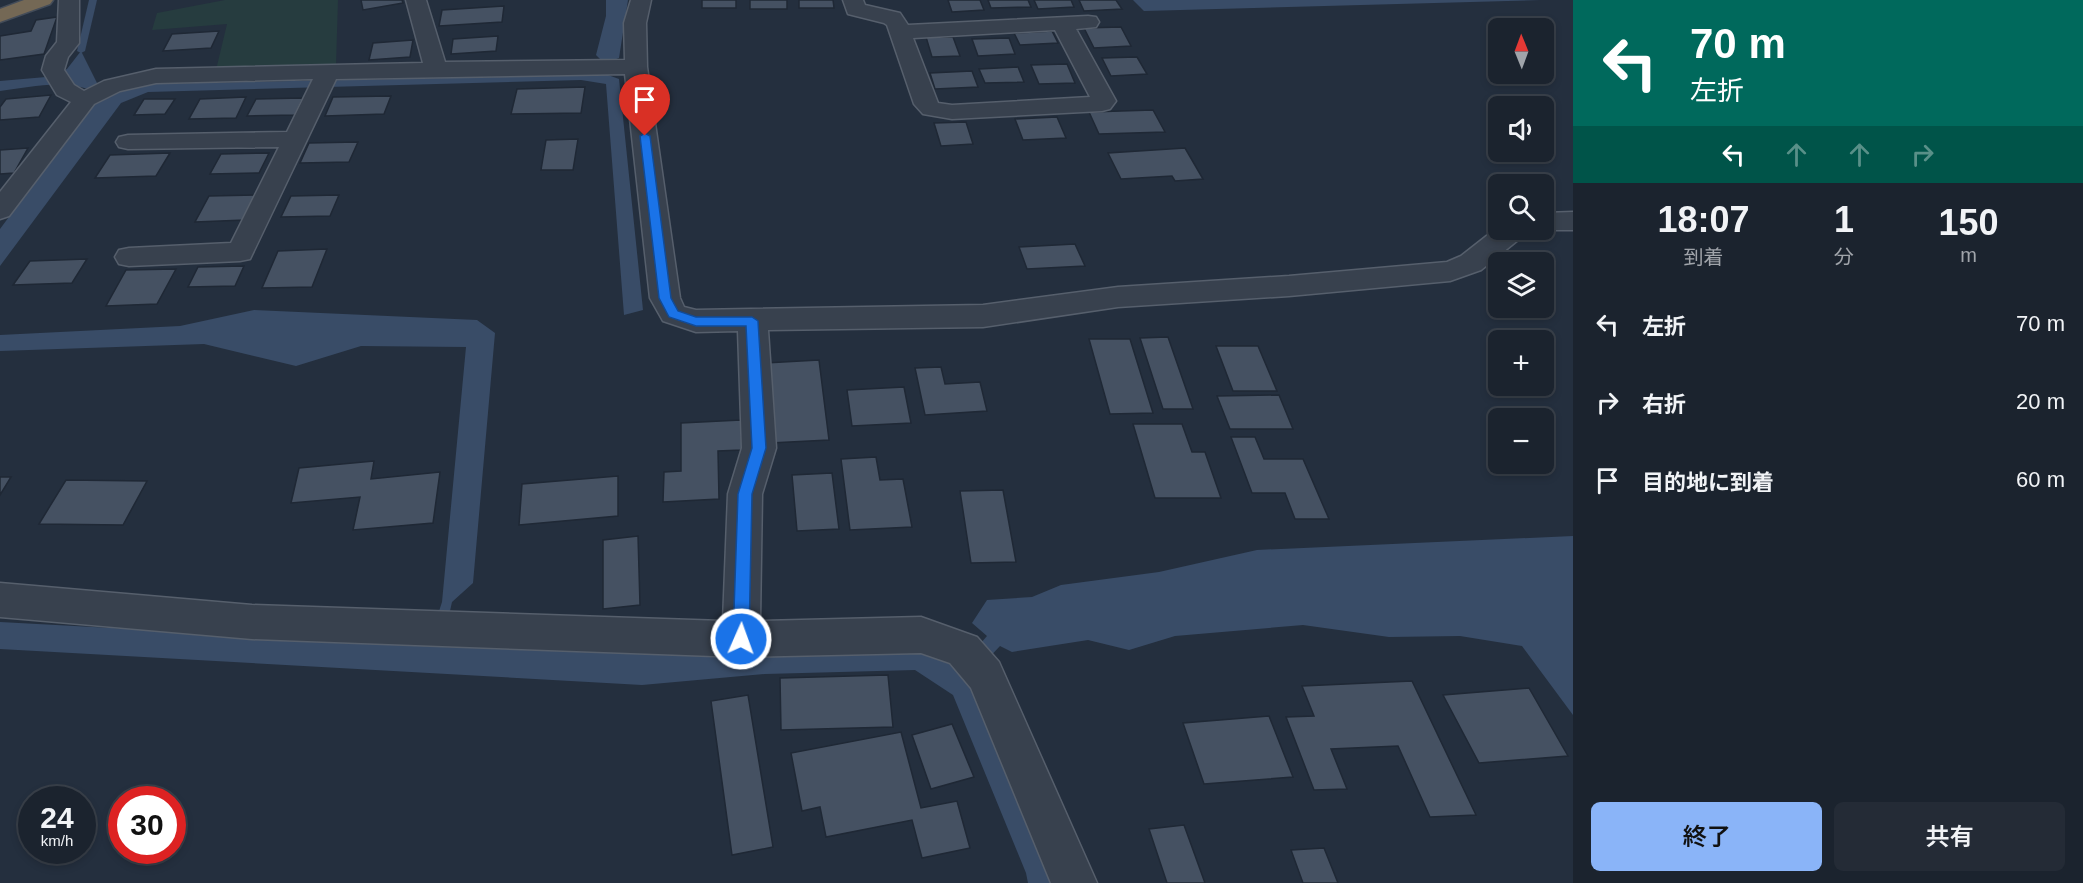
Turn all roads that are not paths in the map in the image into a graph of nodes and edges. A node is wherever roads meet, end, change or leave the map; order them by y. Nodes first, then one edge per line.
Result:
1 (43, 0) edge
2 (69, 0) edge
3 (416, 0) edge
4 (641, 0) edge
5 (853, 0) edge
6 (0, 16) edge
7 (1088, 22) dead end
8 (1063, 25) junction
9 (902, 32) junction
10 (636, 67) junction
11 (436, 70) junction
12 (323, 82) junction
13 (86, 99) junction
14 (296, 139) junction
15 (128, 142) dead end
16 (0, 210) edge
17 (1573, 221) edge
18 (1554, 222) edge
19 (1500, 240) edge
20 (129, 257) dead end
21 (752, 321) junction
22 (0, 600) edge
23 (741, 639) junction
24 (1074, 883) edge

1 - 6 highway
2 - 13 street
3 - 11 street
4 - 10 street
5 - 9 street
7 - 8 street
8 - 9 street
8 - 9 street
10 - 11 street
10 - 21 street
11 - 12 street
12 - 13 street
12 - 14 street
13 - 16 street
14 - 15 street
14 - 20 street
17 - 18 street
19 - 21 street
21 - 23 street
22 - 23 street
23 - 24 street

